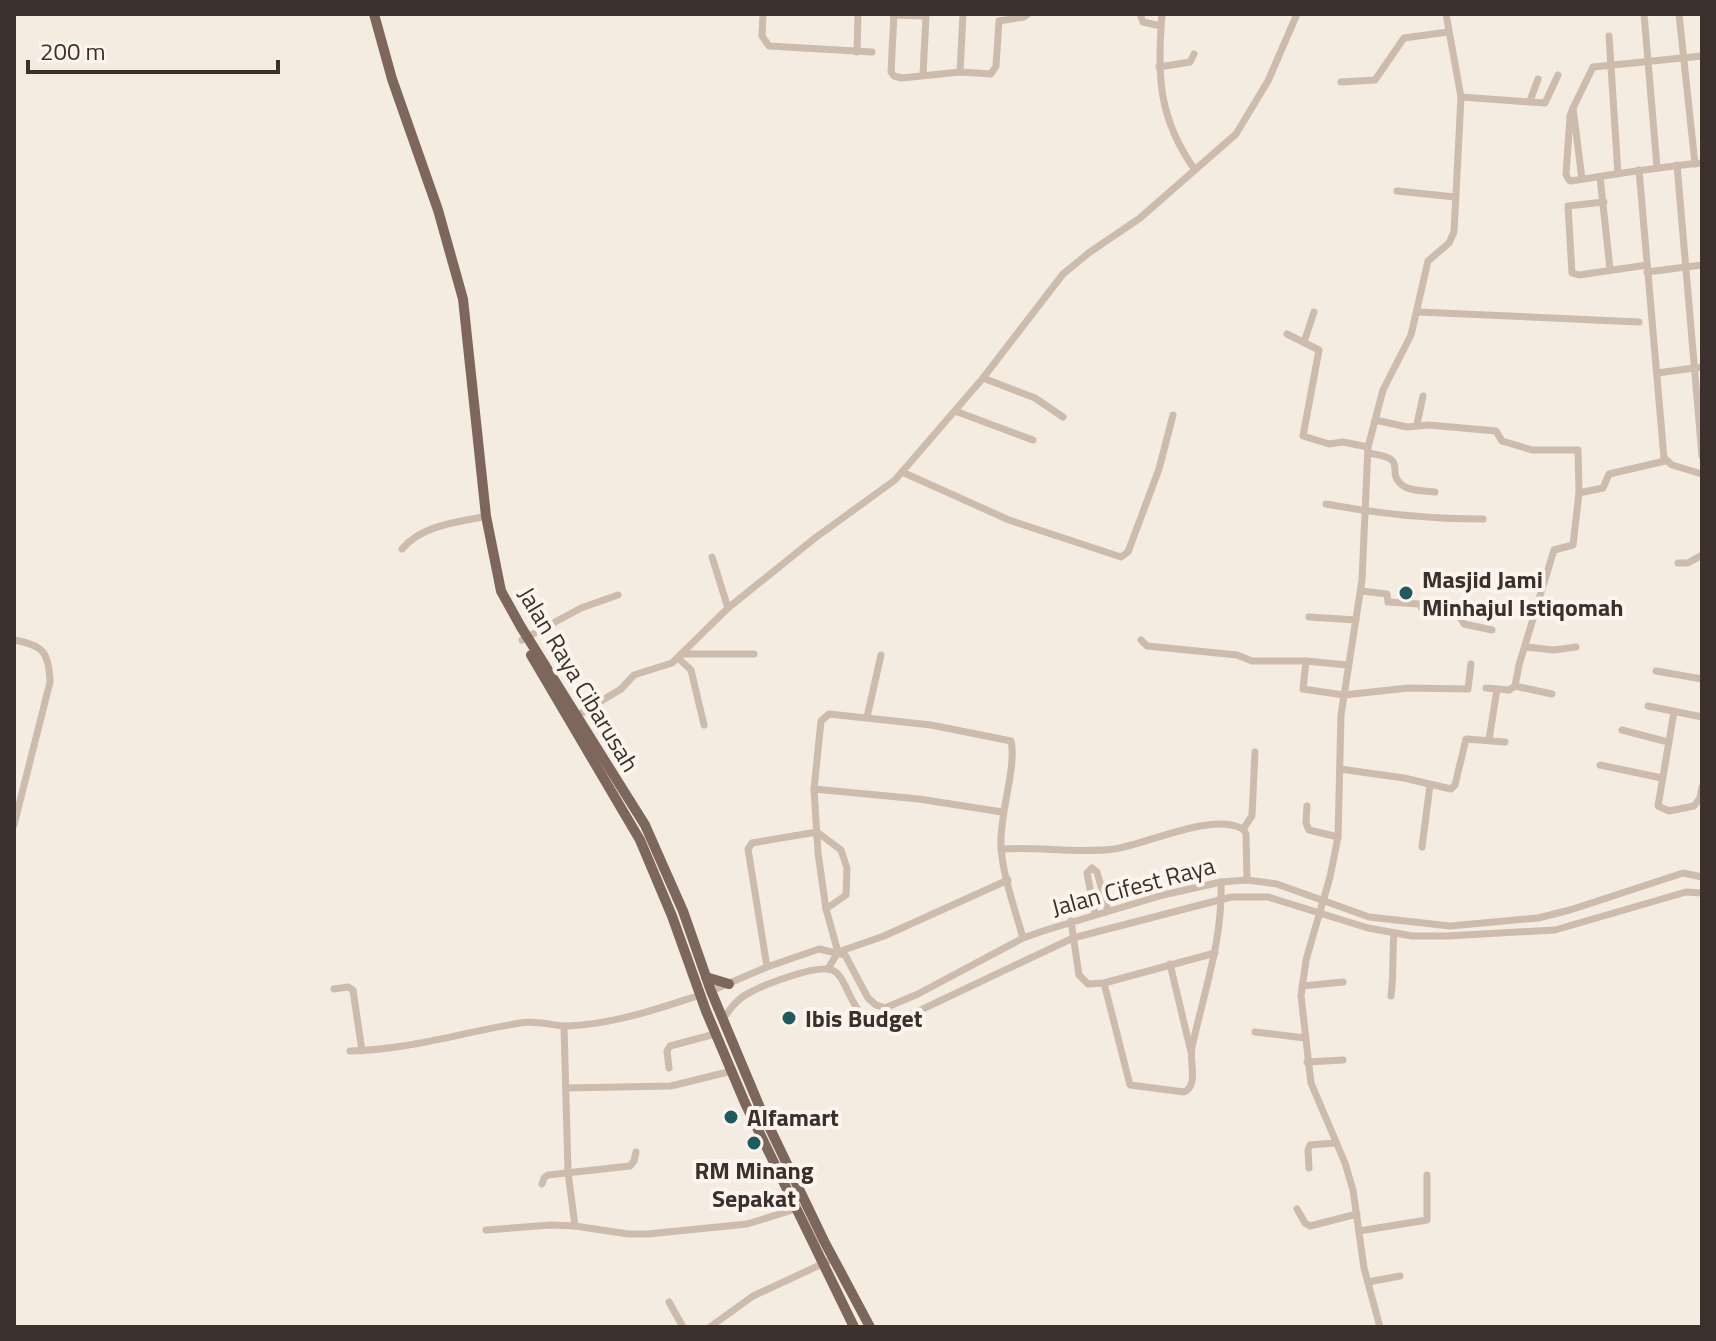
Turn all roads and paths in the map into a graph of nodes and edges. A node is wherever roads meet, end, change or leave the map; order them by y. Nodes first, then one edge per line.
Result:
1 (373, 14) edge
2 (763, 14) edge
3 (858, 14) edge
4 (894, 14) edge
5 (963, 14) edge
6 (1028, 14) edge
7 (1140, 14) edge
8 (1162, 14) edge
9 (1297, 14) edge
10 (1446, 14) edge
11 (1644, 14) edge
12 (1679, 14) edge
13 (1161, 26) junction
14 (1448, 32) junction
15 (1609, 36) dead end
16 (857, 52) junction
17 (872, 52) dead end
18 (1194, 54) dead end
19 (1702, 56) edge
20 (1684, 59) junction
21 (1649, 63) junction
22 (1611, 65) junction
23 (1159, 67) junction
24 (960, 72) junction
25 (923, 75) junction
26 (1558, 75) dead end
27 (1538, 79) dead end
28 (1341, 82) dead end
29 (1461, 97) junction
30 (1530, 101) junction
31 (1573, 108) junction
32 (1699, 164) edge
33 (1677, 165) junction
34 (1657, 167) junction
35 (1195, 170) junction
36 (1639, 170) junction
37 (1618, 174) junction
38 (1600, 177) junction
39 (1582, 179) junction
40 (1397, 191) dead end
41 (1455, 197) junction
42 (1604, 202) junction
43 (1702, 265) edge
44 (1686, 267) junction
45 (1647, 268) junction
46 (1610, 269) junction
47 (1314, 312) dead end
48 (1419, 312) junction
49 (1639, 322) dead end
50 (1287, 334) dead end
51 (1304, 342) junction
52 (1698, 368) edge
53 (1657, 373) junction
54 (983, 378) junction
55 (1423, 396) dead end
56 (955, 411) junction
57 (1173, 415) dead end
58 (1063, 417) dead end
59 (1375, 420) junction
60 (1417, 424) junction
61 (1033, 440) dead end
62 (1368, 450) junction
63 (1702, 456) edge
64 (1665, 461) junction
65 (902, 472) junction
66 (1702, 474) edge
67 (1435, 492) dead end
68 (1579, 493) junction
69 (1326, 504) dead end
70 (1365, 511) junction
71 (483, 517) junction
72 (1483, 519) dead end
73 (402, 549) dead end
74 (1702, 555) edge
75 (712, 557) dead end
76 (1678, 563) dead end
77 (1361, 591) junction
78 (618, 595) dead end
79 (728, 608) junction
80 (1309, 617) dead end
81 (1356, 620) junction
82 (1492, 630) dead end
83 (524, 638) junction
84 (14, 640) edge
85 (1141, 640) dead end
86 (1526, 647) junction
87 (1576, 647) dead end
88 (754, 654) dead end
89 (881, 655) dead end
90 (680, 656) junction
91 (1306, 661) junction
92 (1471, 664) dead end
93 (1347, 665) junction
94 (1656, 671) dead end
95 (1702, 679) edge
96 (1515, 686) junction
97 (1486, 688) dead end
98 (1497, 689) junction
99 (1552, 694) dead end
100 (1344, 695) junction
101 (1648, 706) dead end
102 (1674, 712) junction
103 (867, 717) junction
104 (1702, 717) edge
105 (574, 718) junction
106 (704, 725) dead end
107 (1622, 730) dead end
108 (1489, 740) junction
109 (1505, 742) dead end
110 (1668, 742) junction
111 (1255, 752) dead end
112 (1600, 765) dead end
113 (1340, 769) junction
114 (1662, 778) junction
115 (1430, 785) junction
116 (1702, 787) edge
117 (814, 789) junction
118 (1307, 806) dead end
119 (1002, 812) junction
120 (14, 825) edge
121 (1243, 829) junction
122 (817, 832) junction
123 (1338, 837) junction
124 (1422, 847) dead end
125 (1001, 849) junction
126 (1702, 877) edge
127 (1008, 880) junction
128 (1247, 880) junction
129 (1221, 882) junction
130 (1702, 893) edge
131 (1222, 899) junction
132 (1323, 902) junction
133 (826, 909) junction
134 (1108, 911) junction
135 (1319, 912) junction
136 (1095, 914) junction
137 (1071, 921) junction
138 (1394, 933) junction
139 (1023, 938) junction
140 (1073, 938) junction
141 (838, 952) junction
142 (1215, 953) junction
143 (1170, 964) junction
144 (767, 967) junction
145 (828, 969) junction
146 (706, 977) junction
147 (1343, 982) dead end
148 (731, 983) junction
149 (1104, 983) junction
150 (1302, 986) junction
151 (334, 989) dead end
152 (711, 991) junction
153 (700, 995) junction
154 (1391, 996) dead end
155 (742, 997) junction
156 (723, 1019) junction
157 (564, 1026) junction
158 (1255, 1032) dead end
159 (715, 1034) junction
160 (1305, 1038) junction
161 (350, 1051) dead end
162 (362, 1051) junction
163 (1191, 1052) junction
164 (1343, 1060) dead end
165 (1307, 1062) junction
166 (669, 1068) dead end
167 (732, 1071) junction
168 (566, 1088) junction
169 (1336, 1143) junction
170 (636, 1152) dead end
171 (1309, 1168) dead end
172 (568, 1172) junction
173 (1427, 1175) dead end
174 (542, 1184) dead end
175 (796, 1209) junction
176 (1297, 1209) dead end
177 (1357, 1214) junction
178 (575, 1226) junction
179 (486, 1230) dead end
180 (1359, 1231) junction
181 (828, 1261) junction
182 (1400, 1276) dead end
183 (1368, 1282) junction
184 (669, 1302) dead end
185 (683, 1327) edge
186 (710, 1327) edge
187 (854, 1327) edge
188 (870, 1327) edge
189 (1380, 1327) edge

1 - 71 main road, Jalan Raya Cibarusah
1 - 83 main road, Jalan Raya Cibarusah
2 - 16 street
3 - 16 street
4 - 25 street
4 - 25 street
5 - 24 street
6 - 24 street
7 - 13 street
8 - 13 street
9 - 35 street
10 - 14 street
11 - 21 street
12 - 20 street
13 - 23 street
14 - 28 street
14 - 29 street
15 - 22 street
16 - 17 street
18 - 23 street
19 - 20 street
20 - 21 street
20 - 32 street
21 - 22 street
21 - 34 street
22 - 31 street
22 - 37 street
23 - 35 street
24 - 25 street
26 - 30 street
27 - 30 street
29 - 30 street
29 - 41 street
31 - 39 street
31 - 39 street
32 - 33 street
33 - 34 street
33 - 44 street
34 - 36 street
35 - 54 street
36 - 37 street
36 - 45 street
37 - 38 street
38 - 39 street
38 - 42 street
40 - 41 street
41 - 48 street
42 - 46 street
42 - 46 street
43 - 44 street
44 - 45 street
44 - 52 street
45 - 46 street
45 - 53 street
47 - 51 street
48 - 49 street
48 - 59 street
50 - 51 street
51 - 62 street
52 - 53 street
52 - 63 street
53 - 64 street
54 - 56 street
54 - 58 street
55 - 60 street
56 - 61 street
56 - 65 street
57 - 65 street
59 - 60 street
59 - 62 street
60 - 68 street
62 - 67 street
62 - 70 street
64 - 66 street
64 - 68 street
65 - 79 street
68 - 86 street
69 - 70 street
70 - 72 street
70 - 77 street
71 - 73 street
71 - 83 main road, Jalan Raya Cibarusah
74 - 76 street
75 - 79 street
77 - 81 street
77 - 82 street
78 - 83 street
79 - 90 street
80 - 81 street
81 - 93 street
83 - 105 main road, Jalan Raya Cibarusah
84 - 120 street
85 - 91 street
86 - 87 street
86 - 96 street
88 - 90 street
89 - 103 street
90 - 105 street
90 - 106 street
91 - 93 street
91 - 100 street
92 - 100 street
93 - 100 street
94 - 95 street
96 - 98 street
96 - 99 street
97 - 98 street
98 - 108 street
100 - 113 street
101 - 102 street
102 - 104 street
102 - 110 street
103 - 117 street
103 - 119 street
105 - 146 main road, Jalan Raya Cibarusah
105 - 153 main road, Jalan Raya Cibarusah
107 - 110 street
108 - 109 street
108 - 115 street
110 - 114 street
111 - 121 street
112 - 114 street
113 - 115 street
113 - 123 street
114 - 116 street
115 - 124 street
117 - 119 street
117 - 122 street
118 - 123 street
119 - 125 street
121 - 125 street
121 - 128 street
122 - 133 street
122 - 133 street
122 - 144 street
123 - 132 street
125 - 127 street
126 - 132 street, Jalan Cifest Raya
127 - 139 street
127 - 141 street
128 - 129 street, Jalan Cifest Raya
128 - 132 street, Jalan Cifest Raya
129 - 131 street
129 - 134 street, Jalan Cifest Raya
130 - 138 street, Jalan Cifest Raya
131 - 135 street, Jalan Cifest Raya
131 - 140 street, Jalan Cifest Raya
131 - 142 street
132 - 135 street
133 - 141 street
134 - 136 street, Jalan Cifest Raya
134 - 136 street
135 - 138 street, Jalan Cifest Raya
135 - 150 street
136 - 137 street, Jalan Cifest Raya
137 - 139 street, Jalan Cifest Raya
137 - 140 street
138 - 154 street
139 - 141 street, Jalan Cifest Raya
140 - 145 street, Jalan Cifest Raya
140 - 149 street
141 - 144 street
141 - 145 street
142 - 143 street
142 - 163 street
143 - 149 street
143 - 163 street
144 - 148 street
145 - 155 street
146 - 148 main road
146 - 152 main road, Jalan Raya Cibarusah
147 - 150 street
148 - 152 street
148 - 155 street
149 - 163 street
150 - 160 street
151 - 162 street
152 - 153 main road
152 - 156 main road, Jalan Raya Cibarusah
153 - 157 street
153 - 159 main road, Jalan Raya Cibarusah
155 - 156 street
156 - 181 main road, Jalan Raya Cibarusah
157 - 162 street
157 - 168 street
158 - 160 street
159 - 166 street
159 - 167 main road, Jalan Raya Cibarusah
160 - 165 street
161 - 162 street
164 - 165 street
165 - 169 street
167 - 168 street
167 - 175 main road, Jalan Raya Cibarusah
168 - 172 street
169 - 171 street
169 - 177 street
170 - 172 street
172 - 174 street
172 - 178 street
173 - 180 street
175 - 178 street
175 - 181 main road, Jalan Raya Cibarusah
176 - 177 street
177 - 180 street
178 - 179 street
180 - 183 street
181 - 186 street
181 - 187 main road, Jalan Raya Cibarusah
181 - 188 main road, Jalan Raya Cibarusah
182 - 183 street
183 - 189 street
184 - 185 street

